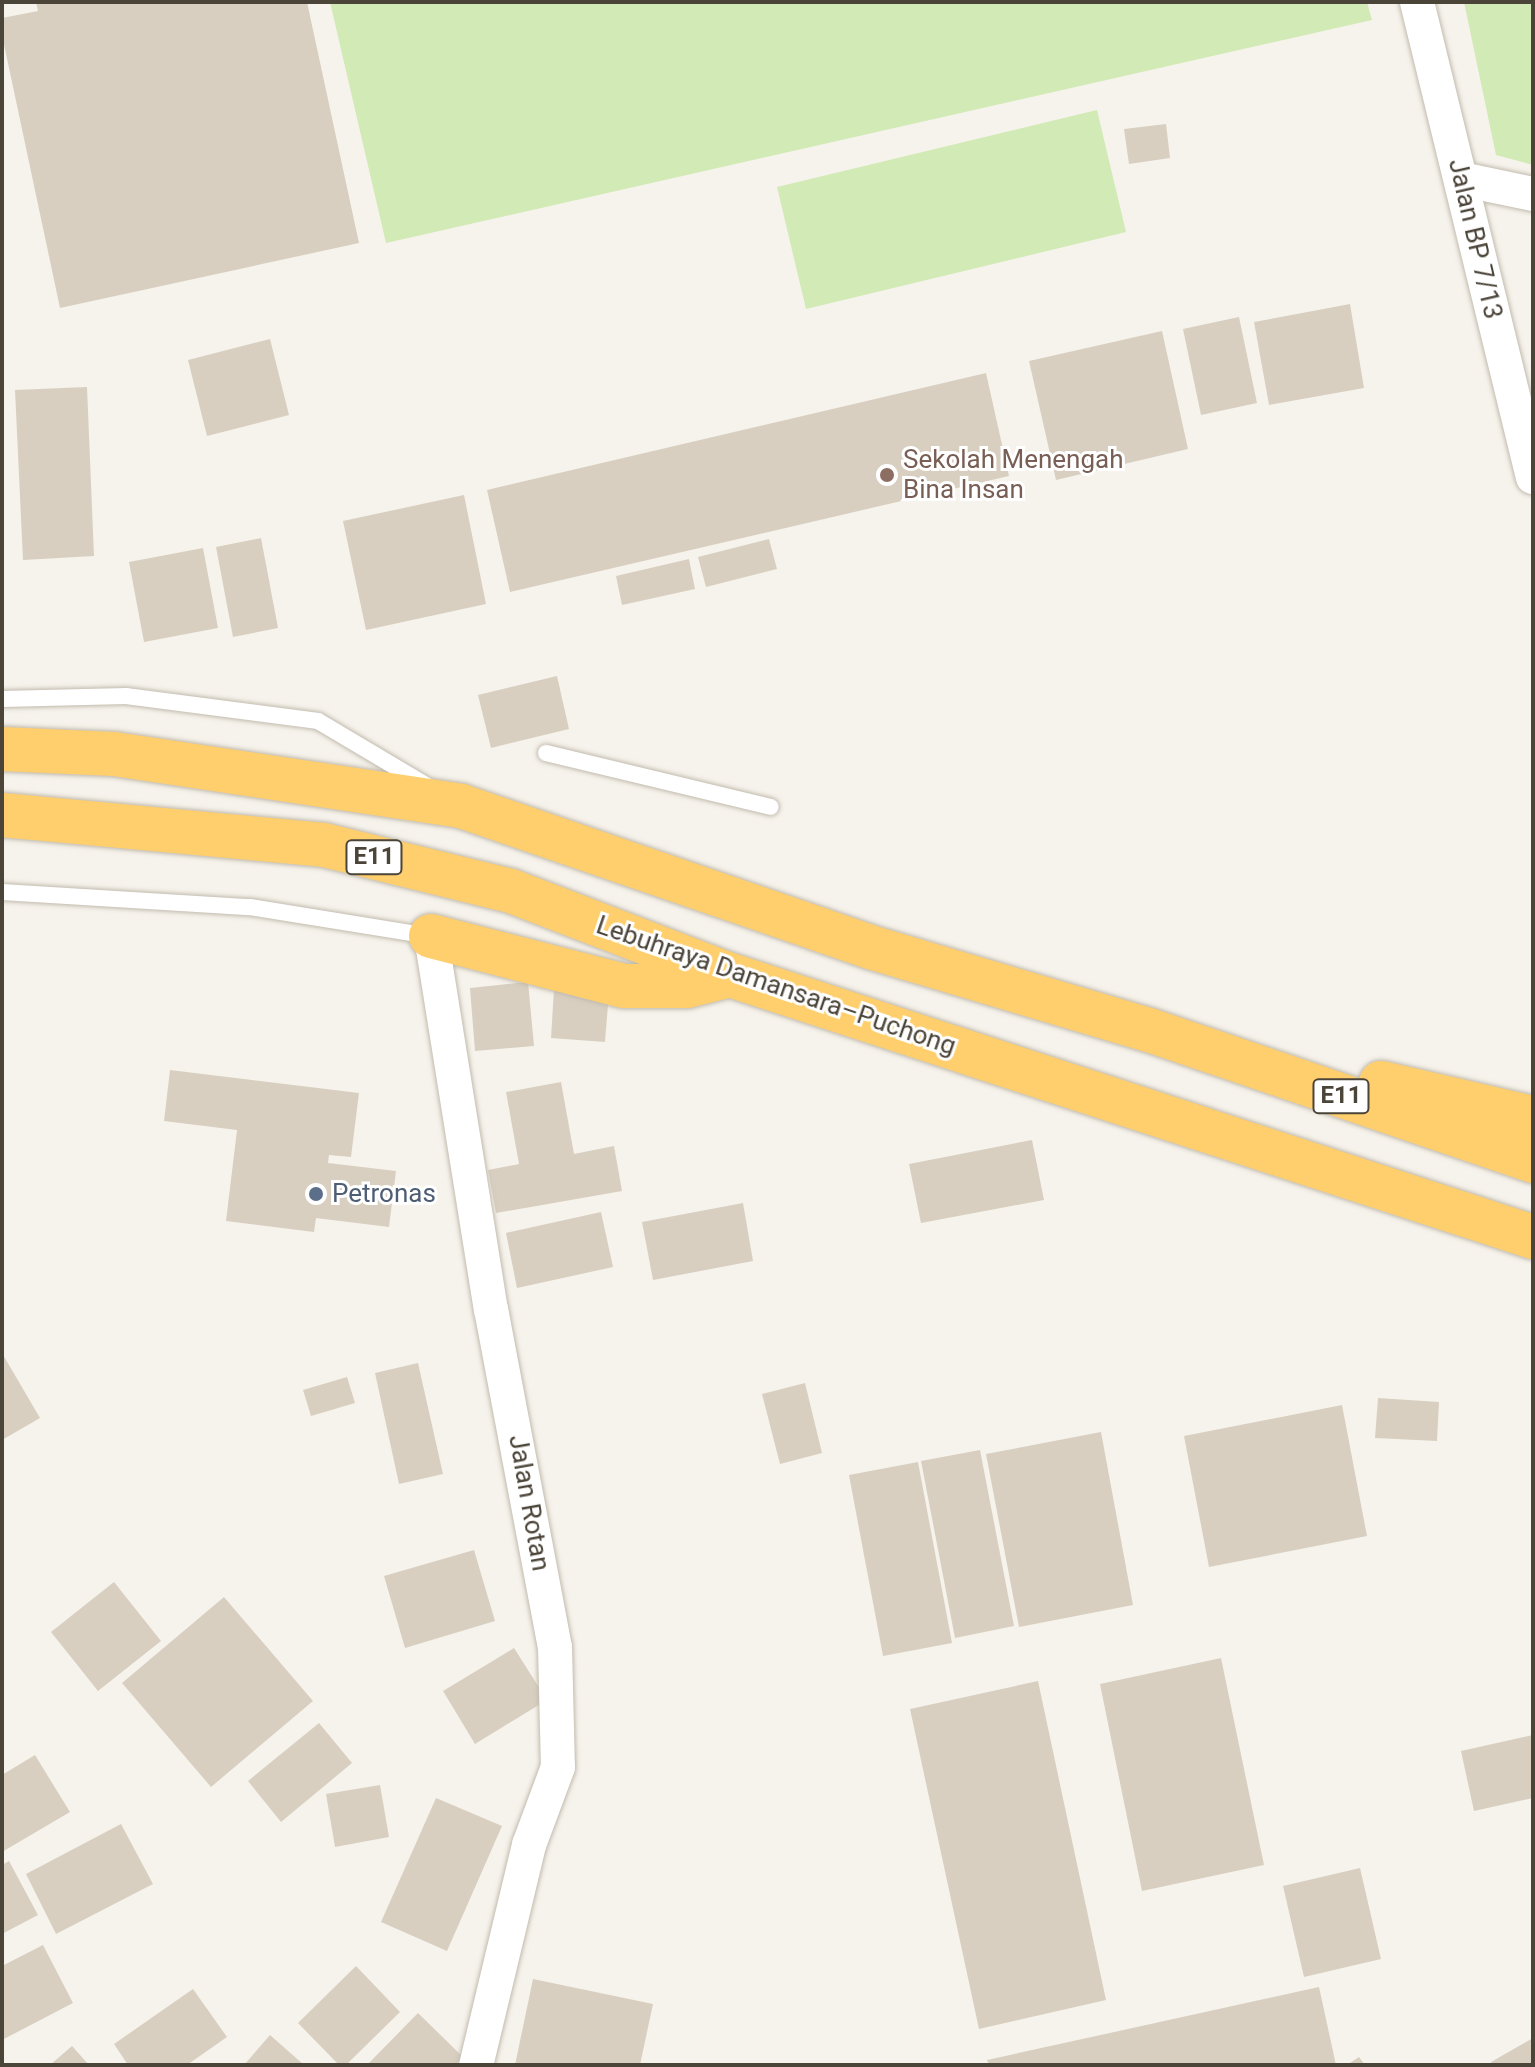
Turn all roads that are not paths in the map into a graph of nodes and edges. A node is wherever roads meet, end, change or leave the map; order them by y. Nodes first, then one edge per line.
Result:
1 (1417, 2) edge
2 (1461, 179) junction
3 (1533, 194) edge
4 (1522, 392) edge
5 (1533, 477) edge
6 (2, 699) edge
7 (2, 749) edge
8 (546, 753) dead end
9 (461, 806) junction
10 (771, 807) dead end
11 (2, 815) edge
12 (2, 892) edge
13 (431, 936) junction
14 (730, 975) junction
15 (1149, 1030) junction
16 (1533, 1118) edge
17 (1533, 1161) edge
18 (1533, 1237) edge
19 (476, 2065) edge

1 - 2 street, Jalan BP 7/13
2 - 3 street
2 - 4 street, Jalan BP 7/13
4 - 5 street, Jalan BP 7/13
6 - 9 lane
7 - 9 highway, E11
8 - 10 lane
9 - 15 highway, E11
11 - 14 highway, Lebuhraya Damansara–Puchong / E11
12 - 13 lane
13 - 14 highway
13 - 19 street, Jalan Rotan
14 - 18 highway, Lebuhraya Damansara–Puchong / E11
15 - 16 highway
15 - 17 highway, E11

